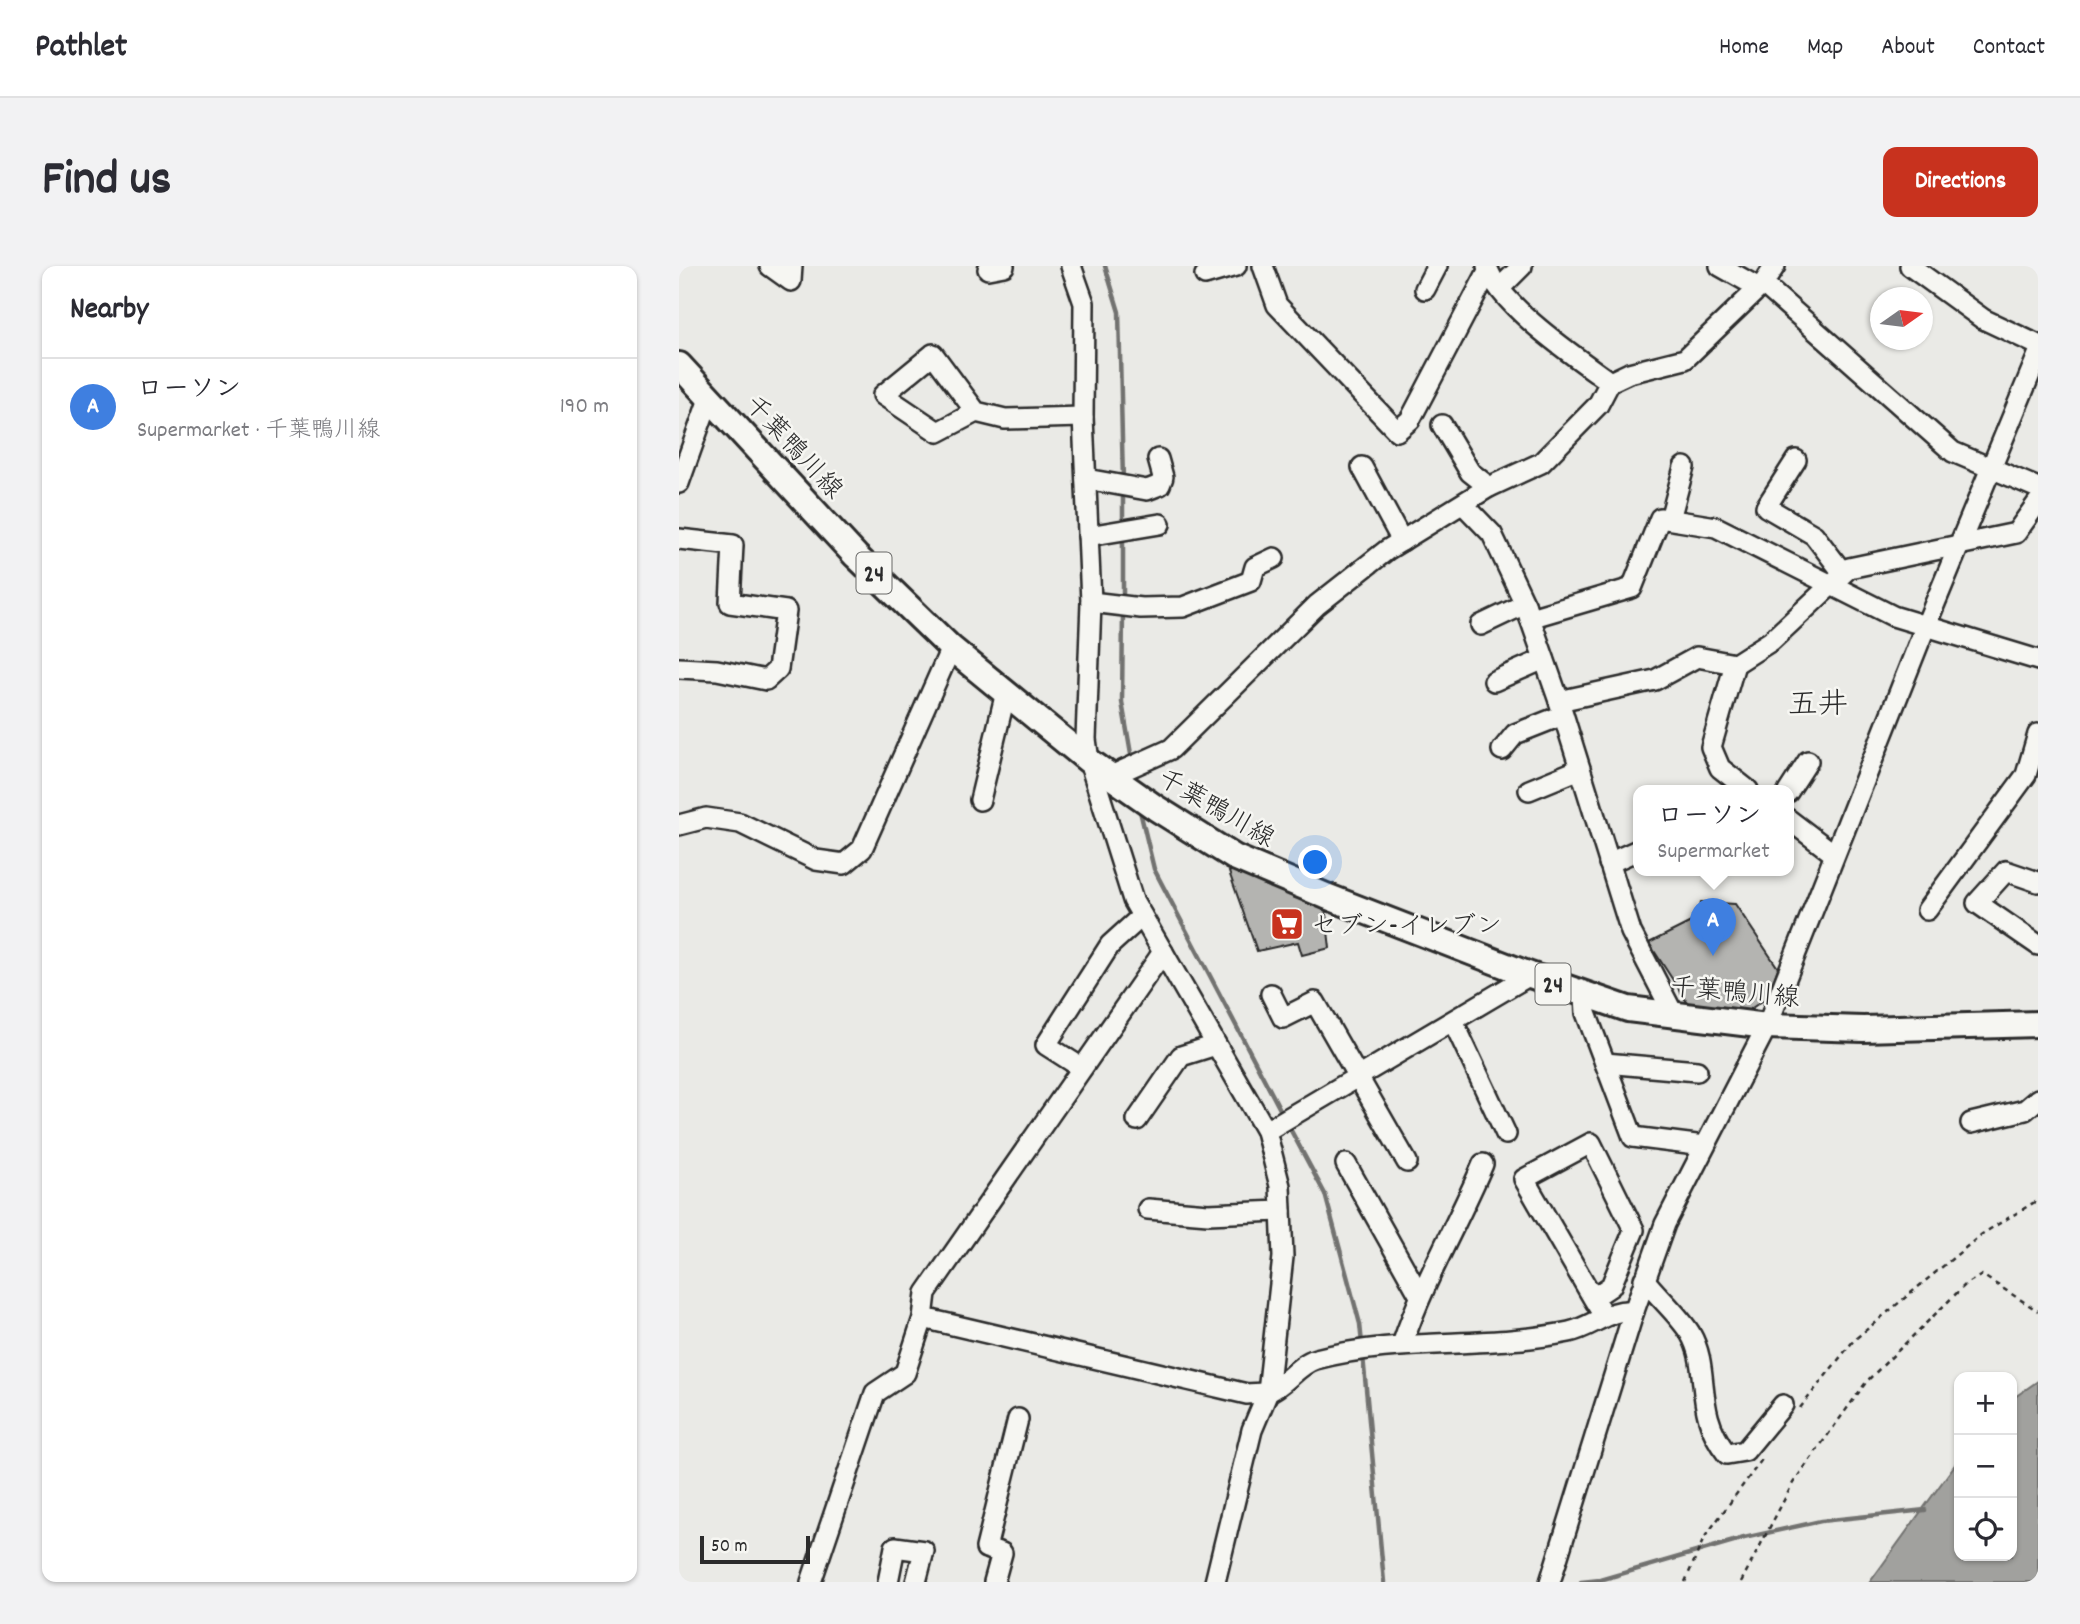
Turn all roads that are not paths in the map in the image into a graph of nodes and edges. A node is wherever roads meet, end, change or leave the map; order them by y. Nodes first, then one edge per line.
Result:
1 (770, 266) edge
2 (792, 266) edge
3 (1070, 266) edge
4 (1236, 266) edge
5 (1263, 266) edge
6 (1437, 266) edge
7 (1522, 266) edge
8 (1720, 266) edge
9 (1775, 266) edge
10 (1910, 266) edge
11 (1487, 268) edge
12 (1211, 271) edge
13 (1761, 286) junction
14 (1500, 288) junction
15 (1425, 289) dead end
16 (2038, 345) edge
17 (2038, 355) edge
18 (679, 365) edge
19 (1610, 382) junction
20 (709, 399) junction
21 (976, 412) junction
22 (1083, 416) junction
23 (1442, 425) dead end
24 (1158, 459) dead end
25 (1796, 460) dead end
26 (1362, 467) dead end
27 (1684, 467) dead end
28 (1991, 468) junction
29 (1086, 479) junction
30 (679, 483) edge
31 (1489, 487) junction
32 (2038, 488) edge
33 (2038, 502) edge
34 (1464, 505) junction
35 (1669, 519) junction
36 (1160, 524) dead end
37 (1088, 536) junction
38 (679, 539) edge
39 (1402, 541) junction
40 (1959, 545) junction
41 (1274, 558) dead end
42 (1837, 578) junction
43 (1091, 602) junction
44 (1527, 611) junction
45 (1481, 625) dead end
46 (1926, 625) junction
47 (951, 648) junction
48 (1544, 659) junction
49 (2038, 660) edge
50 (1735, 664) junction
51 (679, 668) edge
52 (1494, 681) dead end
53 (1006, 692) junction
54 (1561, 708) junction
55 (2038, 734) edge
56 (1502, 750) dead end
57 (1089, 761) junction
58 (1808, 761) dead end
59 (1580, 769) junction
60 (1111, 776) junction
61 (1742, 785) edge
62 (1793, 785) edge
63 (1529, 790) dead end
64 (980, 800) dead end
65 (1794, 824) edge
66 (679, 825) edge
67 (1633, 851) edge
68 (1834, 854) junction
69 (1609, 863) junction
70 (2038, 882) edge
71 (1927, 911) dead end
72 (1142, 916) junction
73 (2038, 945) edge
74 (1163, 952) junction
75 (1530, 975) junction
76 (1271, 994) dead end
77 (1585, 996) junction
78 (1675, 1017) junction
79 (1453, 1021) junction
80 (2038, 1024) edge
81 (1767, 1026) junction
82 (1216, 1045) junction
83 (1605, 1063) junction
84 (1082, 1068) junction
85 (1697, 1071) dead end
86 (1358, 1077) junction
87 (2038, 1099) edge
88 (1137, 1119) dead end
89 (1971, 1123) dead end
90 (1266, 1131) junction
91 (1506, 1134) dead end
92 (1704, 1146) junction
93 (1408, 1162) dead end
94 (1346, 1164) dead end
95 (1483, 1164) dead end
96 (1148, 1209) dead end
97 (1281, 1211) junction
98 (1644, 1279) junction
99 (1419, 1294) junction
100 (1593, 1298) junction
101 (1633, 1311) junction
102 (1604, 1317) junction
103 (923, 1318) junction
104 (1402, 1345) junction
105 (1268, 1392) junction
106 (1791, 1407) road end
107 (1018, 1419) dead end
108 (811, 1582) edge
109 (888, 1582) edge
110 (916, 1582) edge
111 (994, 1582) edge
112 (1215, 1582) edge
113 (1550, 1582) edge

1 - 2 street
3 - 22 street
4 - 12 street
5 - 11 street
6 - 15 street
7 - 14 street
8 - 13 street
9 - 13 street
10 - 16 street
11 - 14 street
13 - 19 street
13 - 28 street
14 - 19 street
17 - 28 street
18 - 20 main road, 千葉鴨川線 / 24
19 - 31 street
20 - 30 street
20 - 47 main road, 千葉鴨川線 / 24
21 - 21 street
21 - 22 street
22 - 29 street
23 - 31 street
24 - 29 street
25 - 42 street
26 - 39 street
27 - 35 street
28 - 32 street
28 - 40 street
29 - 37 street
31 - 34 street
33 - 40 street
34 - 39 street
34 - 44 street
35 - 42 street
35 - 44 street
36 - 37 street
37 - 43 street
38 - 51 street
39 - 60 street
40 - 42 street
40 - 46 street
41 - 43 street
42 - 46 street
42 - 50 street
43 - 57 street
44 - 45 street
44 - 48 street
46 - 49 street
46 - 68 street
47 - 53 main road, 千葉鴨川線 / 24
47 - 66 street
48 - 52 street
48 - 54 street
50 - 54 street
50 - 61 street
53 - 57 main road, 千葉鴨川線 / 24
53 - 64 street
54 - 56 street
54 - 59 street
55 - 71 street
57 - 60 main road, 千葉鴨川線 / 24
57 - 72 street
58 - 62 street
59 - 63 street
59 - 69 street
60 - 75 main road, 千葉鴨川線 / 24
65 - 68 street
67 - 69 street
68 - 81 street
69 - 78 street
70 - 73 street
72 - 74 street
72 - 84 street
74 - 82 street
74 - 84 street
75 - 77 main road, 千葉鴨川線 / 24
75 - 79 street
76 - 86 street
77 - 78 main road, 千葉鴨川線 / 24
77 - 83 street
78 - 81 main road, 千葉鴨川線 / 24
79 - 86 street
79 - 91 street
80 - 81 main road, 千葉鴨川線 / 24
81 - 92 street
82 - 88 street
82 - 90 street
83 - 85 street
83 - 92 street
84 - 103 street
86 - 90 street
86 - 93 street
87 - 89 street
90 - 97 street
92 - 98 street
94 - 99 street
95 - 99 street
96 - 97 street
97 - 105 street
98 - 101 street
98 - 106 street
99 - 104 street
100 - 100 street
100 - 102 street
101 - 102 street
101 - 113 street
102 - 104 street
103 - 105 street
103 - 108 street
104 - 105 street
105 - 112 street
107 - 111 street
109 - 110 street

